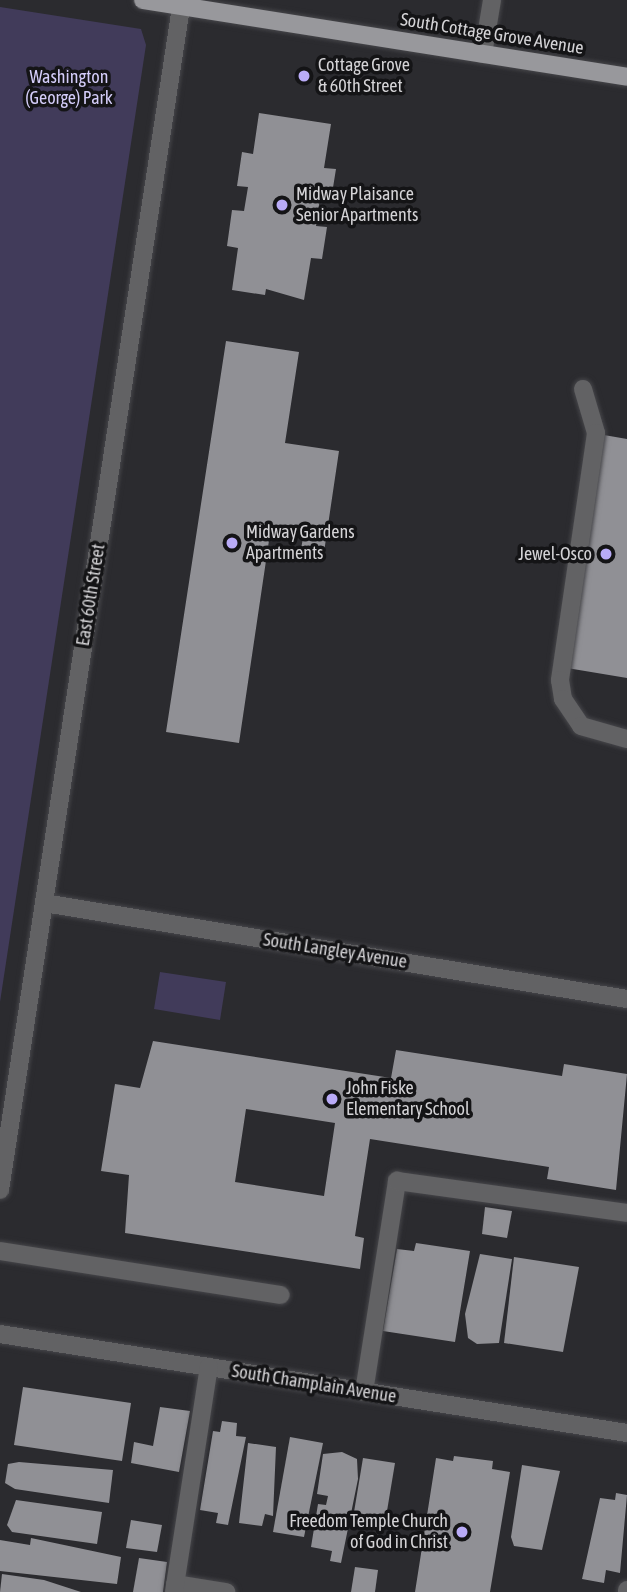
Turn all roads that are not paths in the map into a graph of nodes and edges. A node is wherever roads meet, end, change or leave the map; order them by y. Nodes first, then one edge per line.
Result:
1 (142, 0) edge
2 (492, 0) edge
3 (181, 3) edge
4 (483, 54) junction
5 (627, 77) edge
6 (583, 389) dead end
7 (627, 738) edge
8 (44, 903) junction
9 (627, 999) edge
10 (0, 1190) edge
11 (627, 1213) edge
12 (0, 1251) edge
13 (281, 1295) dead end
14 (0, 1334) edge
15 (209, 1367) junction
16 (364, 1392) junction
17 (627, 1433) edge
18 (174, 1588) edge
19 (226, 1592) edge

1 - 3 main road, South Cottage Grove Avenue
2 - 4 street
3 - 4 main road, South Cottage Grove Avenue
3 - 8 street, East 60th Street
4 - 5 main road, South Cottage Grove Avenue
6 - 7 street
8 - 9 street, South Langley Avenue
8 - 10 street, East 60th Street
11 - 16 street
12 - 13 street
14 - 15 street, South Champlain Avenue
15 - 16 street, South Champlain Avenue
15 - 18 street
16 - 17 street, South Champlain Avenue
18 - 19 street

